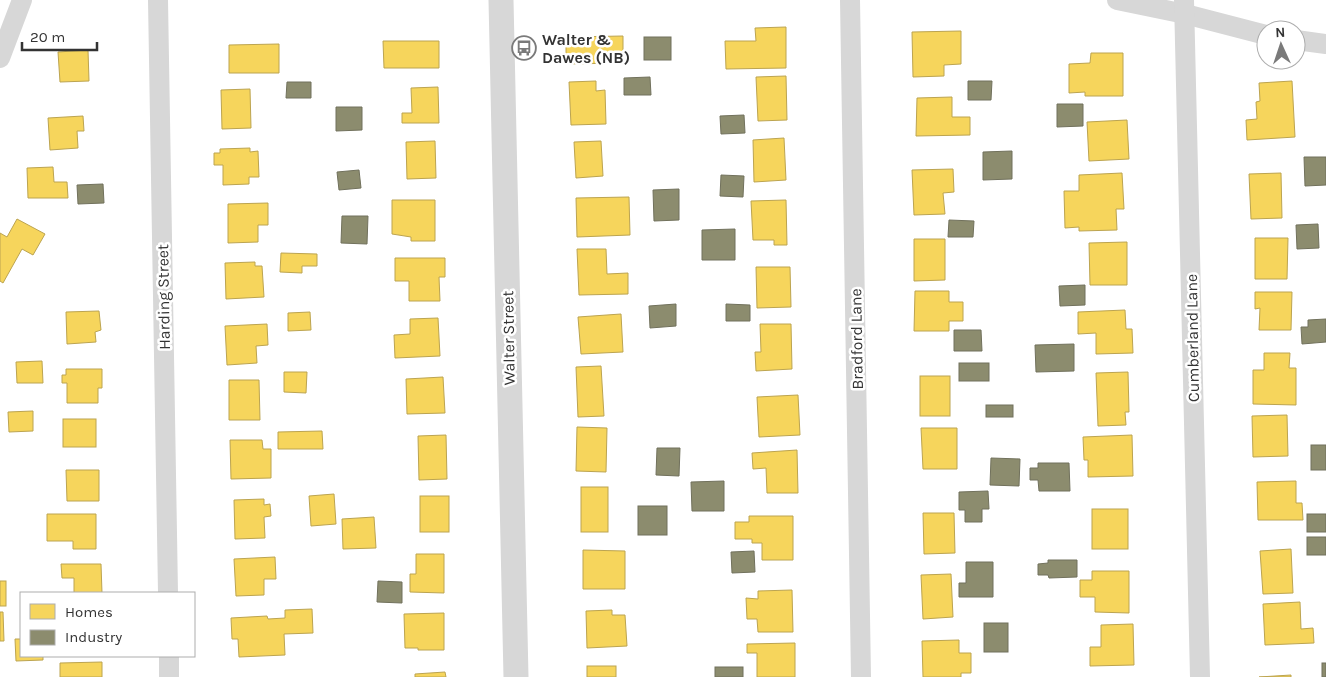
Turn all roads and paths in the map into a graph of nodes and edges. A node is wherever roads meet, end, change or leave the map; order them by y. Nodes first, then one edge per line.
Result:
1 (22, 0) edge
2 (158, 0) edge
3 (500, 0) edge
4 (850, 0) edge
5 (1116, 0) edge
6 (1184, 7) edge
7 (1256, 32) edge
8 (1306, 41) edge
9 (1326, 44) edge
10 (0, 58) edge
11 (168, 592) edge
12 (169, 657) edge
13 (169, 677) edge
14 (516, 677) edge
15 (861, 677) edge
16 (1200, 677) edge

1 - 10 street
2 - 11 street, Harding Street
3 - 14 street, Walter Street
4 - 15 street, Bradford Lane
5 - 6 street
6 - 7 street
6 - 16 street, Cumberland Lane
8 - 9 street
12 - 13 street

